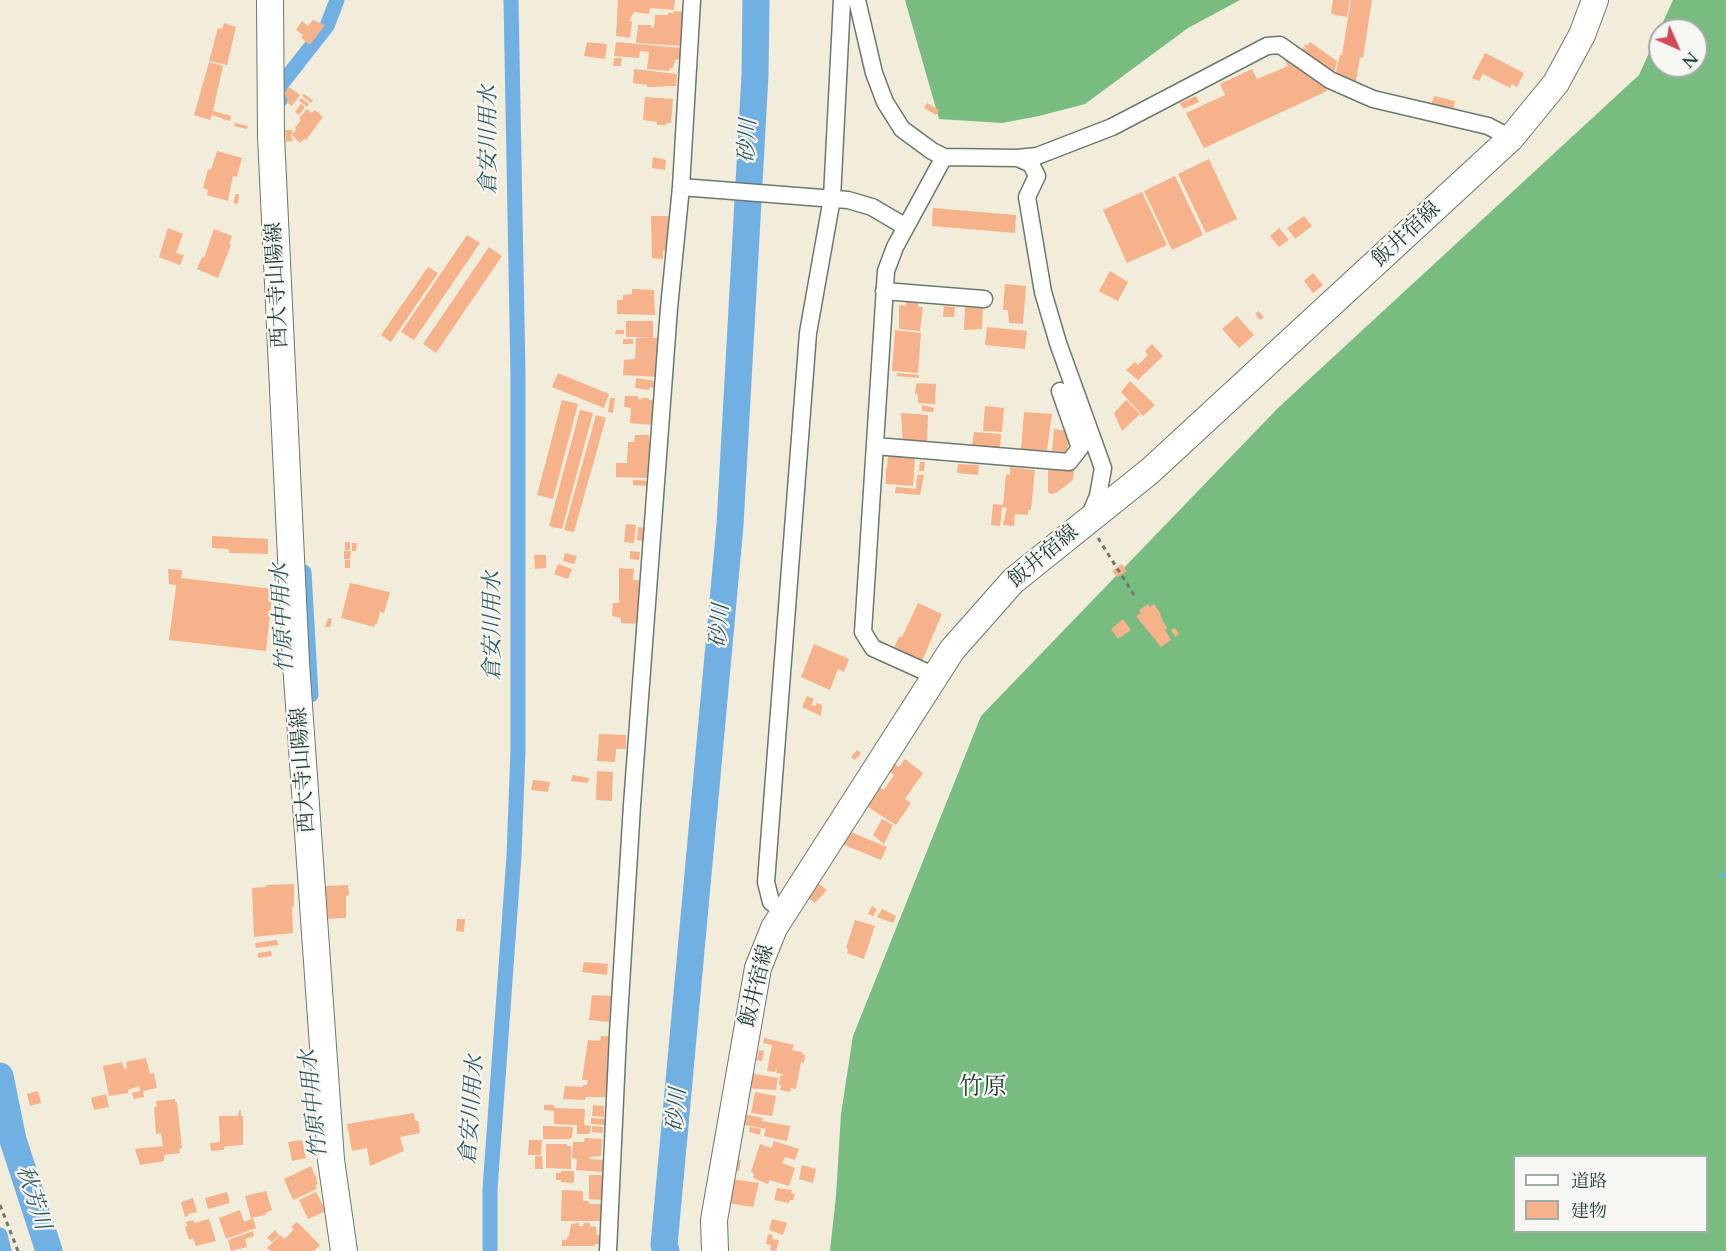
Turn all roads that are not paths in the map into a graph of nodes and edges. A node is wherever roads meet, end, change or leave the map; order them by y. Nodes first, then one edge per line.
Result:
1 (270, 0) edge
2 (692, 0) edge
3 (842, 0) edge
4 (857, 0) edge
5 (1595, 0) edge
6 (1511, 138) junction
7 (944, 157) junction
8 (1016, 158) junction
9 (681, 187) junction
10 (829, 198) junction
11 (906, 227) junction
12 (884, 291) junction
13 (984, 298) dead end
14 (1060, 391) dead end
15 (875, 446) junction
16 (1087, 521) junction
17 (935, 676) junction
18 (784, 912) junction
19 (344, 1251) edge
20 (608, 1251) edge
21 (716, 1251) edge

1 - 19 main road, 西大寺山陽線
2 - 9 street
3 - 10 street
4 - 7 street
5 - 6 main road, 飯井宿線
6 - 8 street
6 - 16 main road, 飯井宿線
7 - 8 street
7 - 11 street
8 - 16 street
9 - 10 street
9 - 20 street
10 - 11 street
10 - 18 street
11 - 12 street
12 - 13 street
12 - 15 street
14 - 15 street
15 - 17 street
16 - 17 main road, 飯井宿線
17 - 18 main road, 飯井宿線
18 - 21 main road, 飯井宿線

